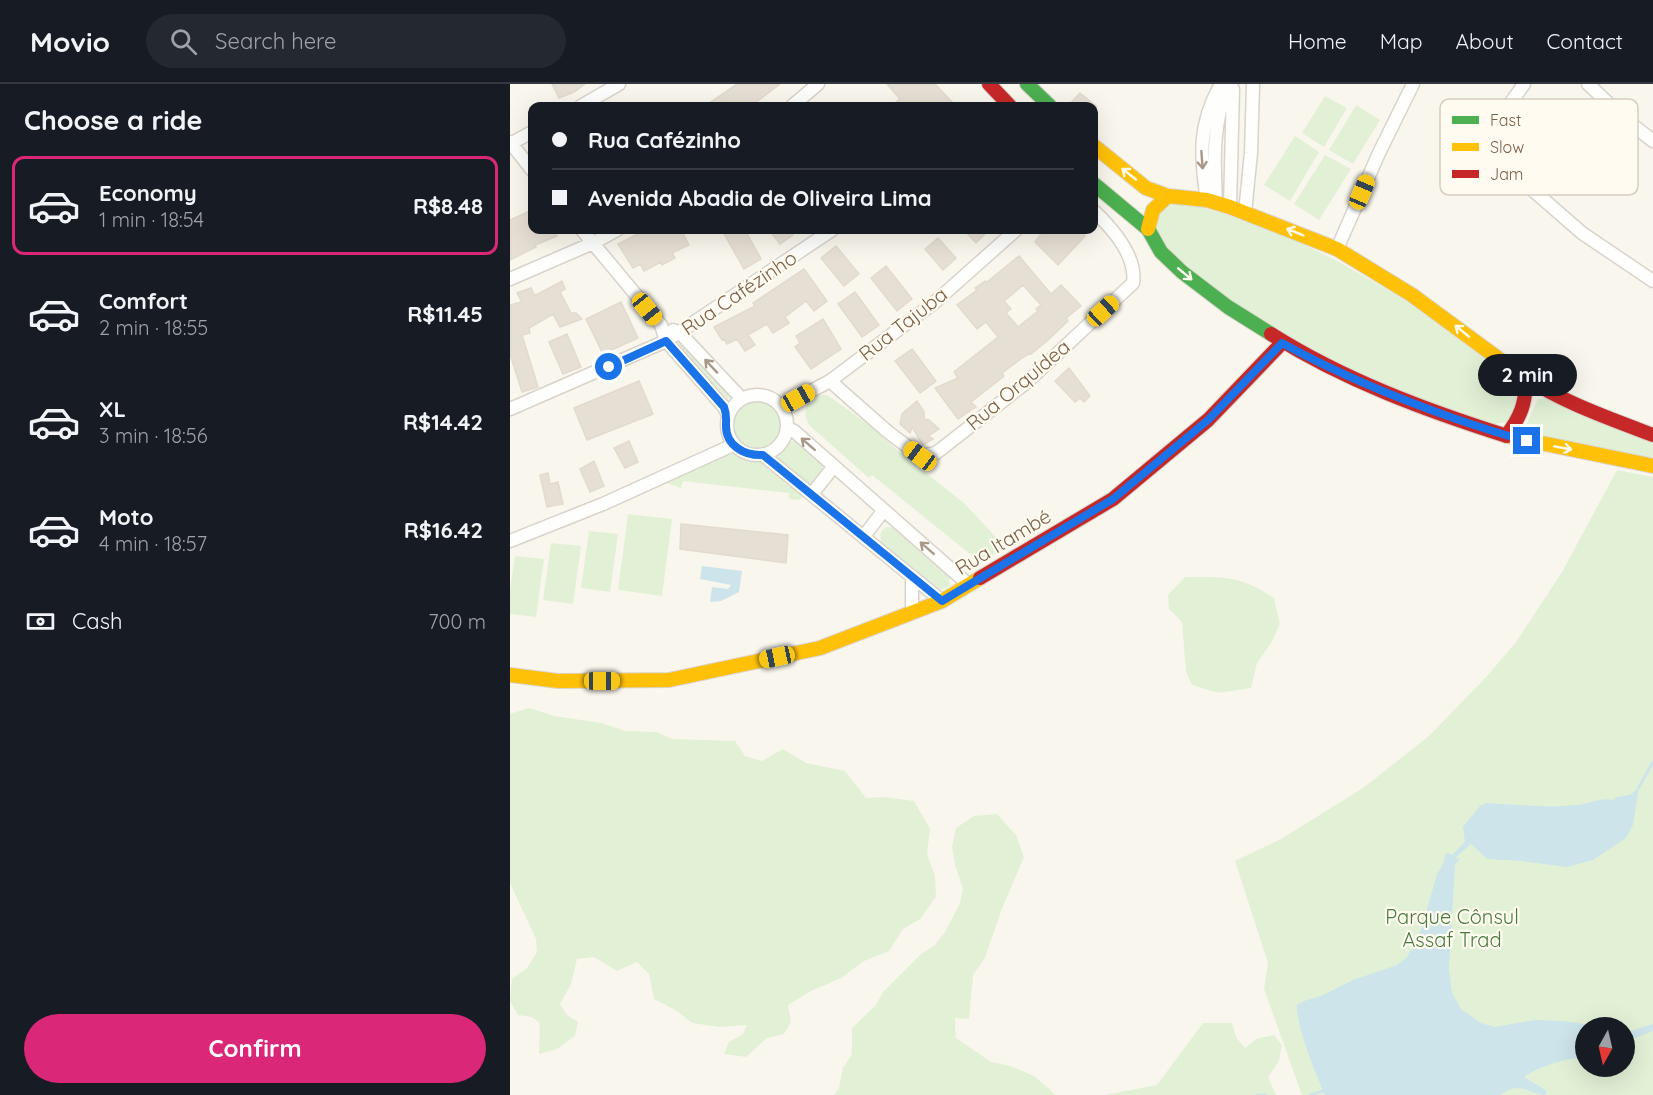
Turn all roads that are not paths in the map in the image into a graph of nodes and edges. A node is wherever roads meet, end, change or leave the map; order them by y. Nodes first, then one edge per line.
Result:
1 (620, 84) edge
2 (818, 84) edge
3 (989, 84) edge
4 (1027, 84) edge
5 (1413, 84) edge
6 (1524, 84) edge
7 (1588, 84) edge
8 (1253, 85) edge
9 (1226, 86) edge
10 (1514, 99) edge
11 (1604, 99) edge
12 (588, 102) edge
13 (797, 102) edge
14 (1006, 102) edge
15 (1046, 102) edge
16 (1210, 123) junction
17 (1638, 129) edge
18 (528, 134) edge
19 (1653, 141) edge
20 (510, 143) edge
21 (1098, 149) edge
22 (528, 165) edge
23 (1215, 169) junction
24 (1231, 170) junction
25 (1249, 170) junction
26 (1098, 187) edge
27 (1537, 195) edge
28 (1168, 196) junction
29 (1212, 201) junction
30 (1230, 207) junction
31 (1245, 212) junction
32 (1098, 215) edge
33 (1148, 229) junction
34 (585, 234) edge
35 (610, 234) edge
36 (826, 234) edge
37 (1012, 234) edge
38 (593, 243) junction
39 (1337, 249) junction
40 (510, 279) edge
41 (1653, 282) edge
42 (661, 326) junction
43 (680, 333) junction
44 (666, 341) junction
45 (1282, 343) junction
46 (1525, 379) junction
47 (830, 381) junction
48 (741, 398) junction
49 (782, 407) junction
50 (510, 409) edge
51 (728, 415) junction
52 (787, 428) junction
53 (1653, 435) edge
54 (1506, 436) junction
55 (733, 445) junction
56 (763, 455) junction
57 (834, 466) junction
58 (1653, 466) edge
59 (812, 494) junction
60 (884, 510) junction
61 (864, 536) junction
62 (510, 541) edge
63 (912, 576) junction
64 (969, 585) junction
65 (942, 601) junction
66 (912, 612) junction
67 (510, 675) edge

1 - 12 street
2 - 13 street
3 - 14 street
4 - 15 street
5 - 39 street
6 - 10 street
7 - 11 street
8 - 9 street
8 - 25 street
9 - 16 street
9 - 24 street
16 - 23 street
16 -> 29 street
17 - 19 street
18 - 20 street
20 - 22 street
28 -> 21 street
23 - 24 street
23 - 29 street
24 - 25 street
24 - 30 street
25 - 31 street
26 - 33 street
27 - 41 street
28 - 29 street
28 - 33 street
29 - 30 street
30 - 31 street
39 -> 31 street
32 - 47 street, Rua Orquídea
33 -> 45 street
34 - 38 street
35 - 38 street
36 - 43 street, Rua Cafézinho
37 - 47 street, Rua Tajuba
38 - 40 street
38 - 42 street
46 -> 39 street
42 - 43 street
42 - 44 street
43 - 44 street, Rua Cafézinho
48 -> 43 street
44 - 50 street, Rua Cafézinho
44 - 51 street
45 - 54 street
45 - 64 street, Rua Itambé
46 - 53 street
46 - 54 street
47 - 49 street, Rua Tajuba
48 - 49 street
48 - 51 street
49 - 52 street
51 - 55 street
52 - 56 street
57 -> 52 street
54 -> 58 street
55 - 56 street
55 - 62 street
56 - 59 street
57 - 59 street
57 - 60 street
59 - 61 street
60 - 61 street
64 -> 60 street
61 - 63 street
63 - 65 street
63 - 66 street
64 - 65 street, Rua Itambé
65 - 66 street, Rua Itambé
66 - 67 street, Rua Itambé

